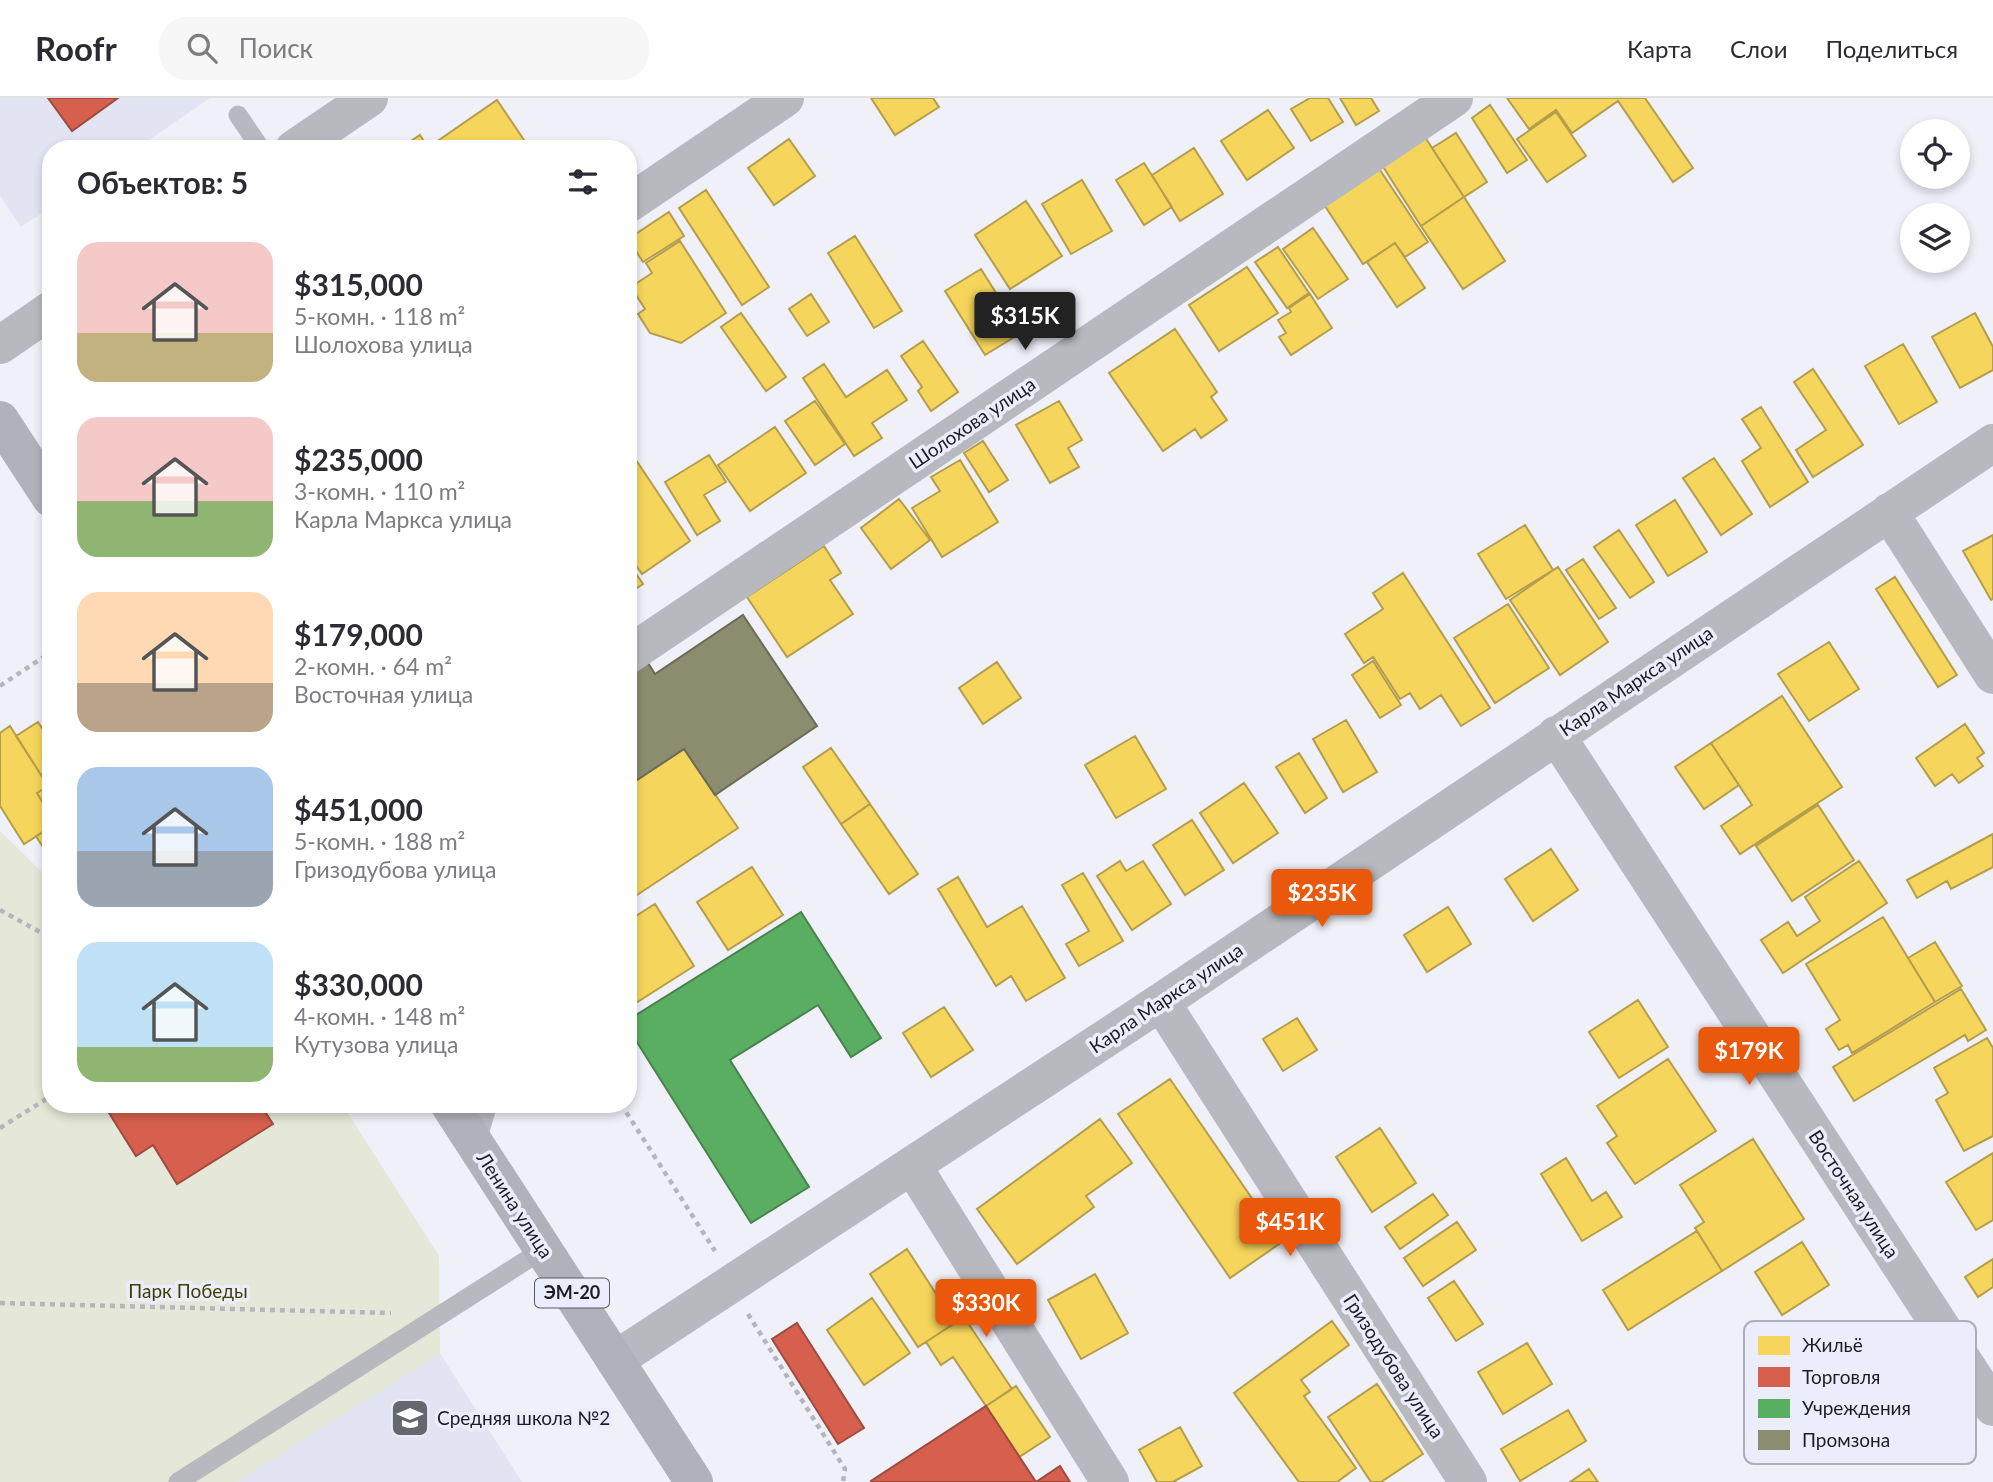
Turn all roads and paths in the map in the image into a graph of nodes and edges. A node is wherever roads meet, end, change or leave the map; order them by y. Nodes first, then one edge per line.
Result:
1 (369, 98) edge
2 (785, 98) edge
3 (1454, 98) edge
4 (238, 115) dead end
5 (255, 140) edge
6 (318, 140) edge
7 (637, 198) edge
8 (42, 316) edge
9 (0, 345) edge
10 (0, 420) edge
11 (1993, 443) edge
12 (42, 484) edge
13 (1889, 512) junction
14 (637, 649) edge
15 (42, 658) edge
16 (1993, 675) edge
17 (0, 686) edge
18 (1556, 735) junction
19 (0, 910) edge
20 (42, 933) edge
21 (1161, 1002) junction
22 (42, 1102) edge
23 (455, 1113) edge
24 (485, 1113) edge
25 (627, 1113) edge
26 (0, 1128) edge
27 (475, 1144) junction
28 (912, 1165) junction
29 (544, 1249) junction
30 (735, 1282) junction
31 (0, 1303) edge
32 (442, 1315) junction
33 (1937, 1321) edge
34 (615, 1360) junction
35 (1976, 1381) edge
36 (1993, 1407) edge
37 (178, 1482) edge
38 (694, 1482) edge
39 (843, 1482) edge
40 (1110, 1482) edge
41 (1468, 1482) edge

1 - 6 street
2 - 7 street
3 - 14 street, Шолохова улица
4 - 5 lane
8 - 9 street
10 - 12 main road
11 - 13 street, Карла Маркса улица
13 - 16 street
13 - 18 street, Карла Маркса улица
15 - 17 path
18 - 21 street, Карла Маркса улица
18 - 33 street, Восточная улица
19 - 20 path
21 - 28 street, Карла Маркса улица
21 - 41 street, Гризодубова улица
22 - 26 path
23 - 27 main road, Ленина улица / ЭМ-20
24 - 27 lane
25 - 30 path
27 - 29 main road, Ленина улица / ЭМ-20
28 - 30 street, Карла Маркса улица
28 - 40 street
29 - 32 lane
29 - 34 main road, Ленина улица / ЭМ-20
30 - 34 street, Карла Маркса улица
30 - 39 path
31 - 32 path
32 - 37 lane
34 - 38 main road, Ленина улица / ЭМ-20
35 - 36 street, Восточная улица

